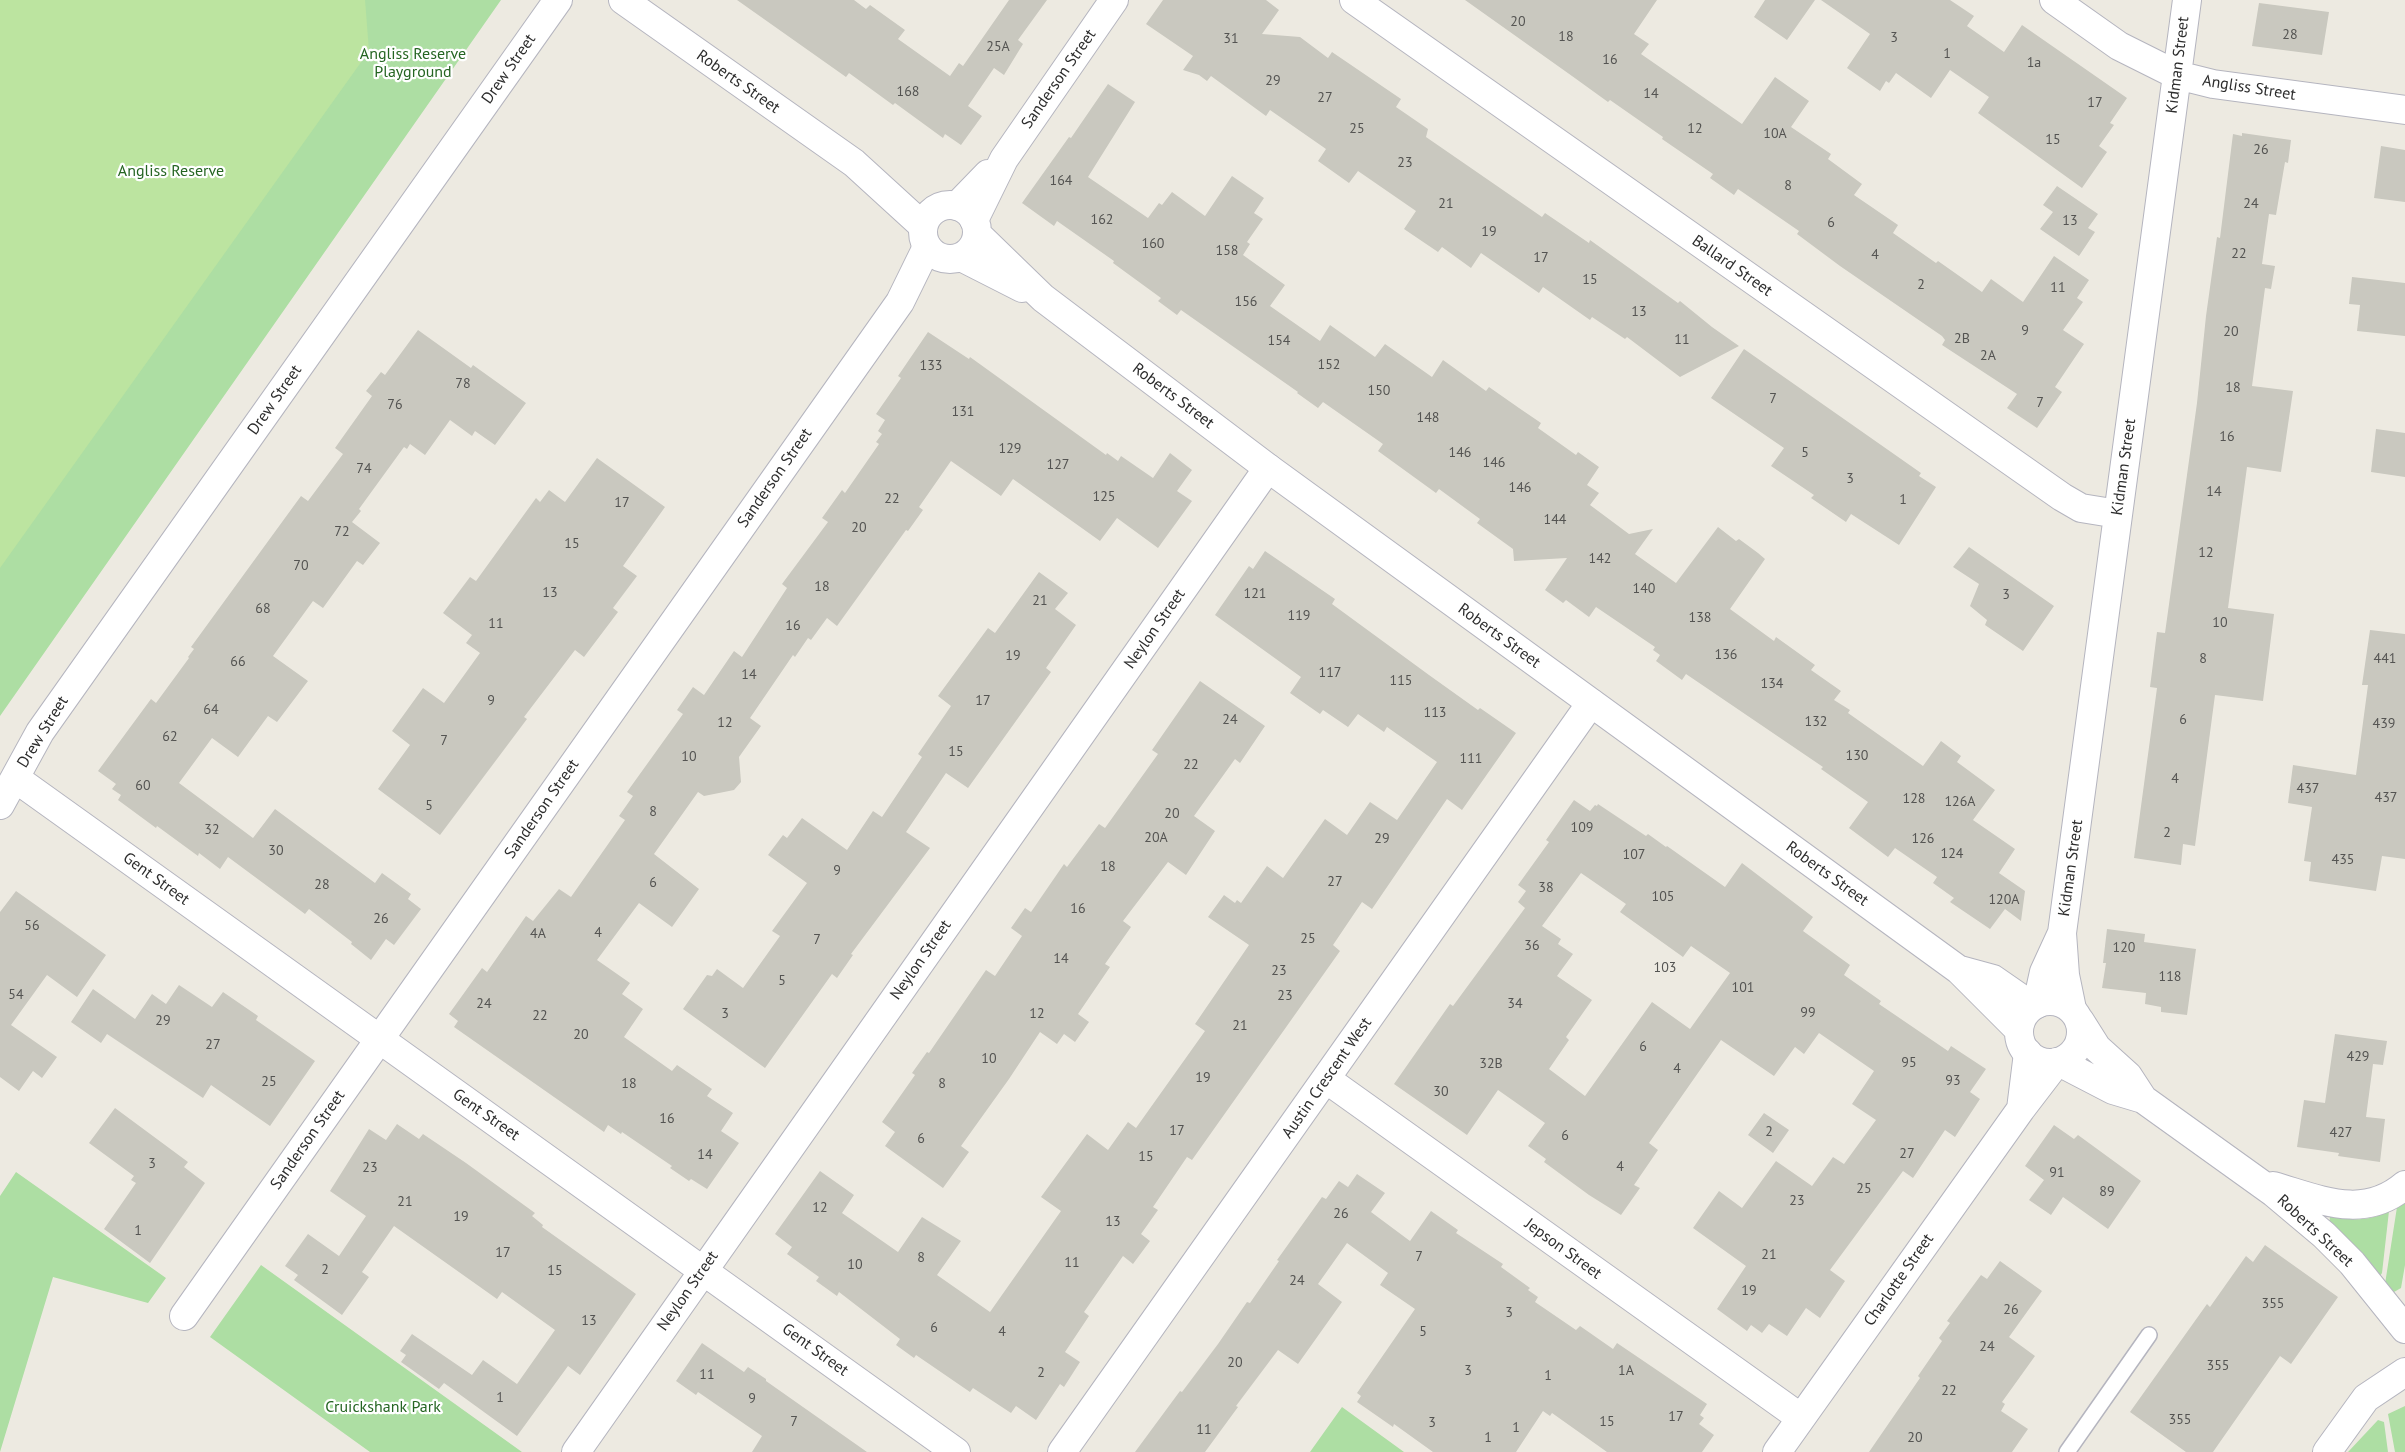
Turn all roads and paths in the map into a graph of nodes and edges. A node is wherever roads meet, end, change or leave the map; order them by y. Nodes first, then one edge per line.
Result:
1 (558, 0) edge
2 (623, 0) edge
3 (1114, 0) edge
4 (1354, 0) edge
5 (2054, 0) edge
6 (2187, 0) edge
7 (2177, 75) junction
8 (2405, 110) edge
9 (950, 232) junction
10 (1268, 468) junction
11 (2118, 514) junction
12 (1591, 703) junction
13 (6, 786) edge
14 (2062, 933) junction
15 (1959, 970) junction
16 (2034, 1005) junction
17 (2076, 1015) junction
18 (380, 1039) junction
19 (2024, 1042) junction
20 (2058, 1062) junction
21 (1326, 1079) junction
22 (2143, 1099) junction
23 (2020, 1109) junction
24 (2260, 1182) junction
25 (2405, 1185) edge
26 (703, 1269) junction
27 (184, 1316) dead end
28 (2405, 1330) edge
29 (2149, 1335) dead end
30 (2405, 1372) edge
31 (1801, 1418) junction
32 (576, 1452) edge
33 (956, 1452) edge
34 (1062, 1452) edge
35 (1777, 1452) edge
36 (2067, 1452) edge
37 (2327, 1452) edge

1 - 13 street, Drew Street
2 - 9 street, Roberts Street
3 - 9 street, Sanderson Street
4 - 11 street, Ballard Street
5 - 7 street, Angliss Street
6 - 7 street, Kidman Street
7 - 8 street, Angliss Street
7 - 11 street, Kidman Street
9 - 10 street, Roberts Street
9 - 18 street, Sanderson Street
10 - 12 street, Roberts Street
10 - 26 street, Neylon Street
11 - 14 street, Kidman Street
12 - 15 street, Roberts Street
12 - 21 street, Austin Crescent West
13 - 18 street, Gent Street
14 - 16 street, Kidman Street
14 - 17 street, Kidman Street
15 - 16 street, Roberts Street
15 - 19 street, Roberts Street
16 - 17 street
16 - 19 street
17 - 20 street
17 - 22 street, Roberts Street
18 - 26 street, Gent Street
18 - 27 street, Sanderson Street
19 - 20 street
19 - 23 street, Charlotte Street
20 - 22 street, Roberts Street
20 - 23 street, Charlotte Street
21 - 31 street, Jepson Street
21 - 34 street, Austin Crescent West
22 - 24 street, Roberts Street
23 - 31 street, Charlotte Street
24 - 25 street, Roberts Street
24 - 28 street, Roberts Street
26 - 32 street, Neylon Street
26 - 33 street, Gent Street
29 - 36 lane
30 - 37 street
31 - 35 street, Charlotte Street

